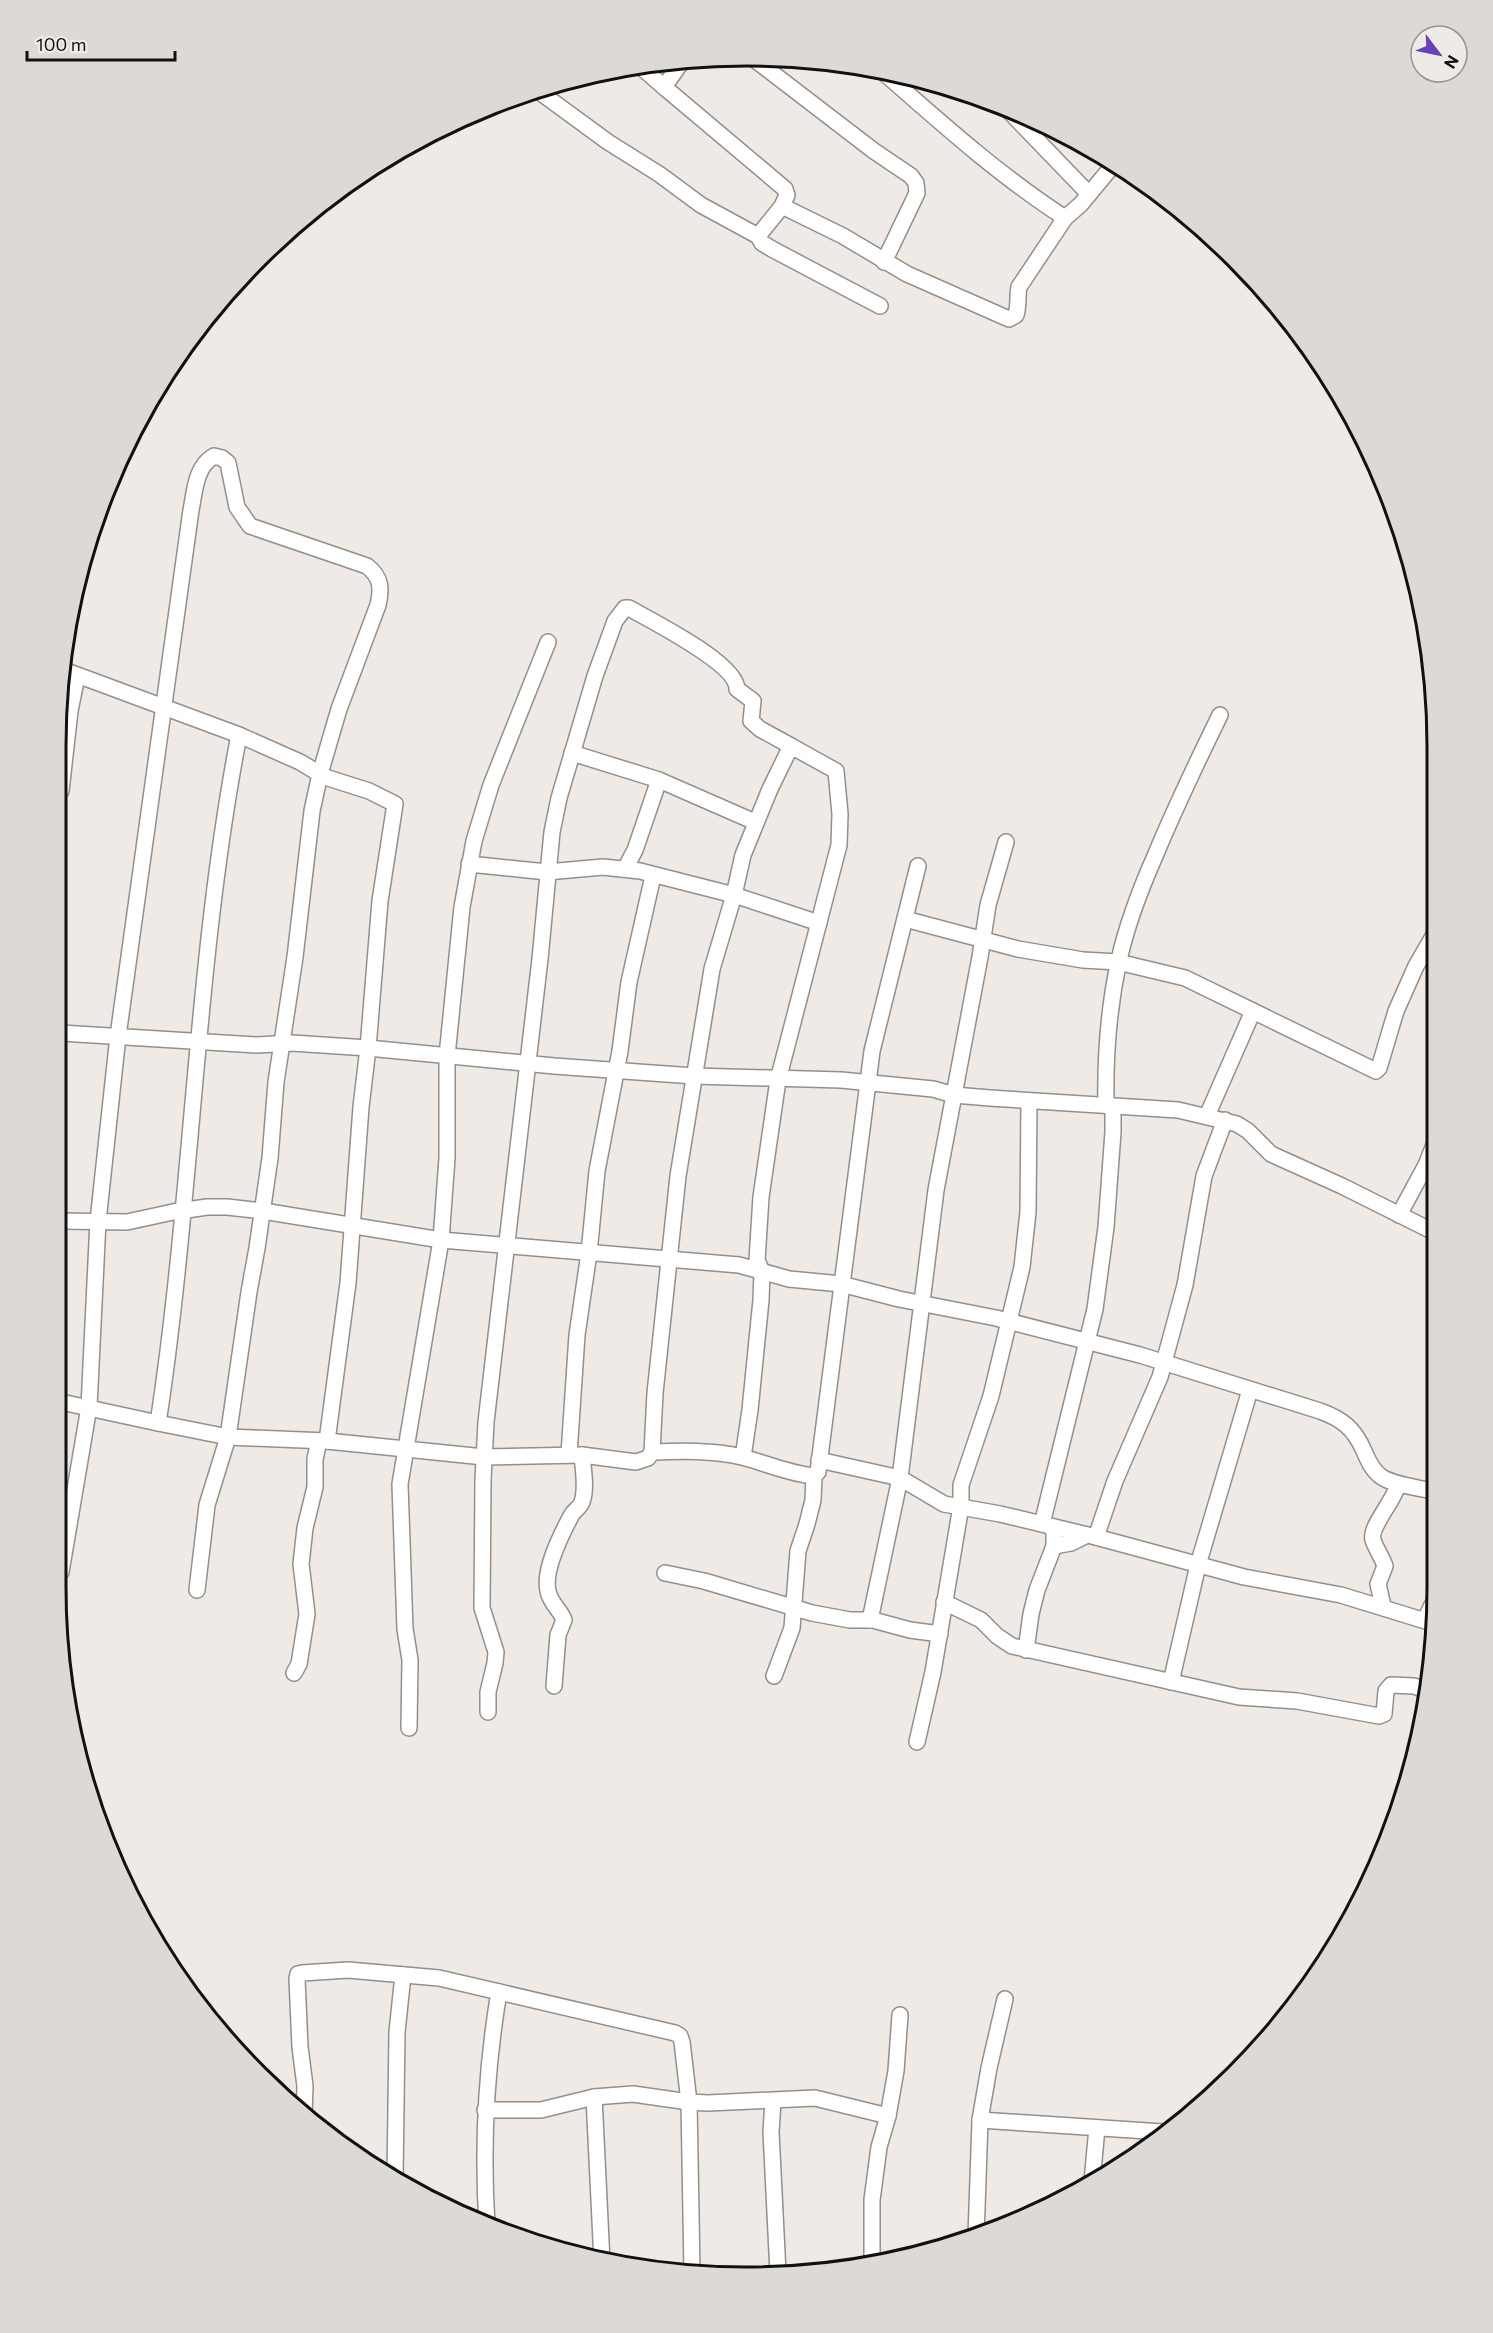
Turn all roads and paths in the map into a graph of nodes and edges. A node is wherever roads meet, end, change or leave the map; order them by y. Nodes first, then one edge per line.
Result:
1 (764, 66) edge
2 (676, 70) edge
3 (648, 74) edge
4 (896, 83) edge
5 (664, 87) junction
6 (546, 96) edge
7 (1022, 125) edge
8 (1108, 170) edge
9 (1089, 194) junction
10 (783, 205) junction
11 (1065, 218) junction
12 (758, 236) junction
13 (884, 262) junction
14 (880, 306) dead end
15 (548, 642) dead end
16 (70, 672) edge
17 (77, 675) junction
18 (164, 707) junction
19 (1220, 715) dead end
20 (239, 735) junction
21 (790, 746) junction
22 (66, 751) edge
23 (572, 753) junction
24 (320, 774) junction
25 (659, 780) junction
26 (755, 822) junction
27 (1006, 842) dead end
28 (469, 864) junction
29 (918, 866) dead end
30 (625, 869) junction
31 (548, 872) junction
32 (652, 876) junction
33 (734, 895) junction
34 (905, 919) junction
35 (819, 923) junction
36 (981, 940) junction
37 (1427, 947) edge
38 (1118, 962) junction
39 (1253, 1011) junction
40 (66, 1032) edge
41 (118, 1036) junction
42 (199, 1040) junction
43 (283, 1043) junction
44 (369, 1048) junction
45 (447, 1056) junction
46 (527, 1063) junction
47 (616, 1071) junction
48 (693, 1076) junction
49 (778, 1080) junction
50 (867, 1083) junction
51 (954, 1095) junction
52 (1029, 1101) junction
53 (1109, 1106) junction
54 (1207, 1116) junction
55 (1225, 1120) junction
56 (1427, 1164) edge
57 (184, 1210) junction
58 (263, 1210) junction
59 (1399, 1215) junction
60 (66, 1221) edge
61 (98, 1221) junction
62 (352, 1226) junction
63 (1427, 1229) edge
64 (441, 1240) junction
65 (506, 1245) junction
66 (589, 1253) junction
67 (670, 1259) junction
68 (762, 1272) junction
69 (841, 1284) junction
70 (920, 1303) junction
71 (1010, 1321) junction
72 (1088, 1342) junction
73 (1163, 1362) junction
74 (1250, 1390) junction
75 (66, 1403) edge
76 (89, 1407) junction
77 (158, 1424) junction
78 (228, 1437) junction
79 (323, 1441) junction
80 (407, 1449) junction
81 (652, 1452) junction
82 (575, 1455) junction
83 (484, 1457) junction
84 (743, 1457) junction
85 (819, 1460) junction
86 (814, 1476) junction
87 (900, 1478) junction
88 (1398, 1484) junction
89 (1427, 1490) edge
90 (961, 1506) junction
91 (1046, 1525) junction
92 (1091, 1536) junction
93 (1054, 1546) junction
94 (66, 1548) edge
95 (1198, 1565) junction
96 (665, 1573) dead end
97 (197, 1590) dead end
98 (944, 1602) junction
99 (1383, 1606) junction
100 (794, 1607) junction
101 (870, 1620) junction
102 (1426, 1620) edge
103 (940, 1634) junction
104 (1026, 1650) junction
105 (294, 1673) dead end
106 (774, 1676) dead end
107 (1171, 1682) junction
108 (554, 1686) dead end
109 (1419, 1688) edge
110 (488, 1712) dead end
111 (409, 1728) dead end
112 (917, 1742) dead end
113 (403, 1975) junction
114 (499, 1992) junction
115 (1005, 1999) dead end
116 (900, 2015) dead end
117 (594, 2097) junction
118 (773, 2101) junction
119 (689, 2102) junction
120 (304, 2103) edge
121 (485, 2110) junction
122 (888, 2116) junction
123 (980, 2120) junction
124 (1097, 2128) junction
125 (1152, 2132) edge
126 (395, 2169) edge
127 (1093, 2172) edge
128 (487, 2215) edge
129 (976, 2227) edge
130 (601, 2251) edge
131 (872, 2255) edge
132 (692, 2265) edge
133 (778, 2266) edge

1 - 13 street
2 - 5 street
3 - 5 street
4 - 11 street
5 - 10 street
6 - 12 street
7 - 9 street
8 - 9 street
9 - 11 street
10 - 12 street
10 - 13 street
11 - 13 street
12 - 14 street
15 - 28 street
16 - 17 street
17 - 18 street
17 - 22 street
18 - 20 street
18 - 24 street
18 - 41 street
19 - 38 street
20 - 24 street
20 - 42 street
21 - 23 street
21 - 26 street
21 - 35 street
23 - 25 street
23 - 31 street
24 - 43 street
24 - 44 street
25 - 26 street
25 - 30 street
26 - 33 street
27 - 36 street
28 - 31 street
28 - 45 street
29 - 34 street
30 - 31 street
30 - 32 street
31 - 46 street
32 - 33 street
32 - 47 street
33 - 35 street
33 - 48 street
34 - 36 street
34 - 50 street
35 - 49 street
36 - 38 street
36 - 51 street
37 - 39 street
38 - 39 street
38 - 53 street
39 - 54 street
40 - 41 street
41 - 42 street
41 - 61 street
42 - 43 street
42 - 57 street
43 - 44 street
43 - 58 street
44 - 45 street
44 - 62 street
45 - 46 street
45 - 64 street
46 - 47 street
46 - 65 street
47 - 48 street
47 - 66 street
48 - 49 street
48 - 67 street
49 - 50 street
49 - 68 street
50 - 51 street
50 - 69 street
51 - 52 street
51 - 70 street
52 - 53 street
52 - 71 street
53 - 54 street
53 - 72 street
54 - 55 street
55 - 59 street
55 - 73 street
56 - 59 street
57 - 58 street
57 - 61 street
57 - 77 street
58 - 62 street
58 - 78 street
59 - 63 street
60 - 61 street
61 - 76 street
62 - 64 street
62 - 79 street
64 - 65 street
64 - 80 street
65 - 66 street
65 - 83 street
66 - 67 street
66 - 82 street
67 - 68 street
67 - 81 street
68 - 69 street
68 - 84 street
69 - 70 street
69 - 85 street
70 - 71 street
70 - 87 street
71 - 72 street
71 - 90 street
72 - 73 street
72 - 91 street
73 - 74 street
73 - 92 street
74 - 88 street
74 - 95 street
75 - 76 street
76 - 77 street
76 - 94 street
77 - 78 street
78 - 79 street
78 - 97 street
79 - 80 street
79 - 105 street
80 - 83 street
80 - 111 street
81 - 82 street
81 - 84 street
82 - 83 street
82 - 108 street
83 - 110 street
84 - 86 street
85 - 86 street
85 - 87 street
86 - 100 street
87 - 90 street
87 - 101 street
88 - 89 street
88 - 99 street
90 - 91 street
90 - 98 street
91 - 92 street
91 - 93 street
92 - 93 street
92 - 95 street
93 - 104 street
95 - 99 street
95 - 107 street
96 - 100 street
98 - 103 street
98 - 104 street
99 - 102 street
100 - 101 street
100 - 106 street
101 - 103 street
103 - 112 street
104 - 107 street
107 - 109 street
113 - 114 street
113 - 120 street
113 - 126 street
114 - 119 street
114 - 121 street
115 - 123 street
116 - 122 street
117 - 119 street
117 - 121 street
117 - 130 street
118 - 119 street
118 - 122 street
118 - 133 street
119 - 132 street
121 - 128 street
122 - 131 street
123 - 124 street
123 - 129 street
124 - 125 street
124 - 127 street

